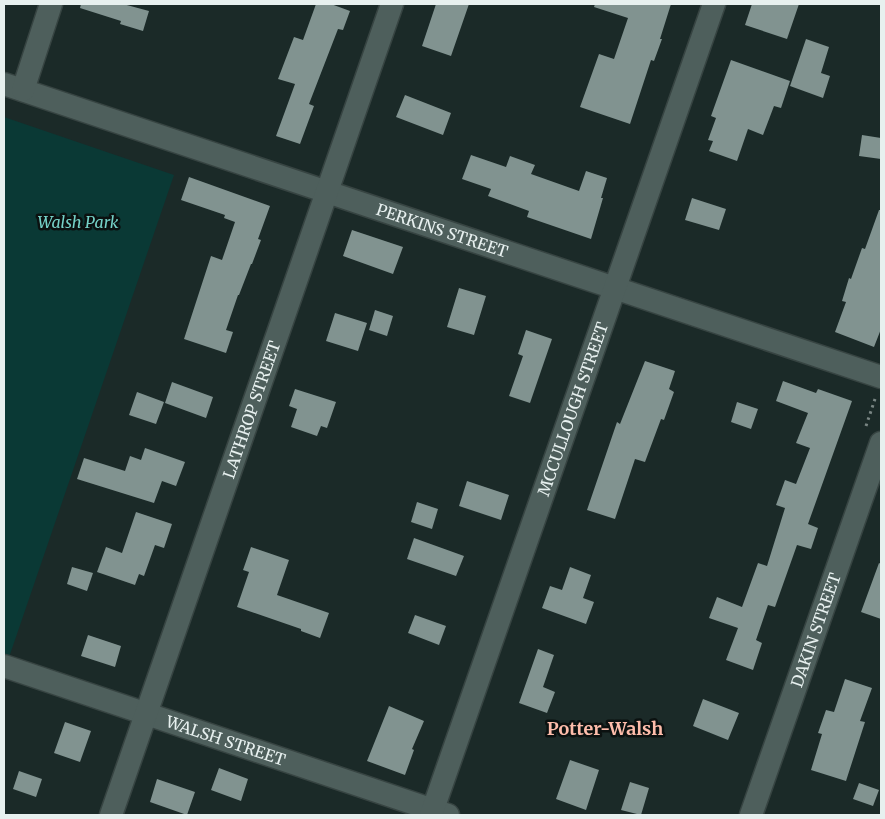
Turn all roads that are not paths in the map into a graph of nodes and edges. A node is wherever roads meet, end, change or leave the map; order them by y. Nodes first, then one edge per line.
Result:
1 (51, 4) edge
2 (392, 4) edge
3 (714, 4) edge
4 (13, 87) edge
5 (327, 192) junction
6 (616, 288) junction
7 (881, 377) edge
8 (881, 444) edge
9 (4, 666) edge
10 (146, 713) junction
11 (438, 814) edge
12 (111, 815) edge
13 (751, 815) edge

1 - 4 street
2 - 5 street, LATHROP STREET
3 - 6 street, MCCULLOUGH STREET
4 - 5 street, PERKINS STREET
5 - 6 street, PERKINS STREET
5 - 10 street, LATHROP STREET
6 - 7 street, PERKINS STREET
6 - 11 street, MCCULLOUGH STREET
8 - 13 street, DAKIN STREET
9 - 10 street, WALSH STREET
10 - 11 street, WALSH STREET
10 - 12 street, LATHROP STREET

